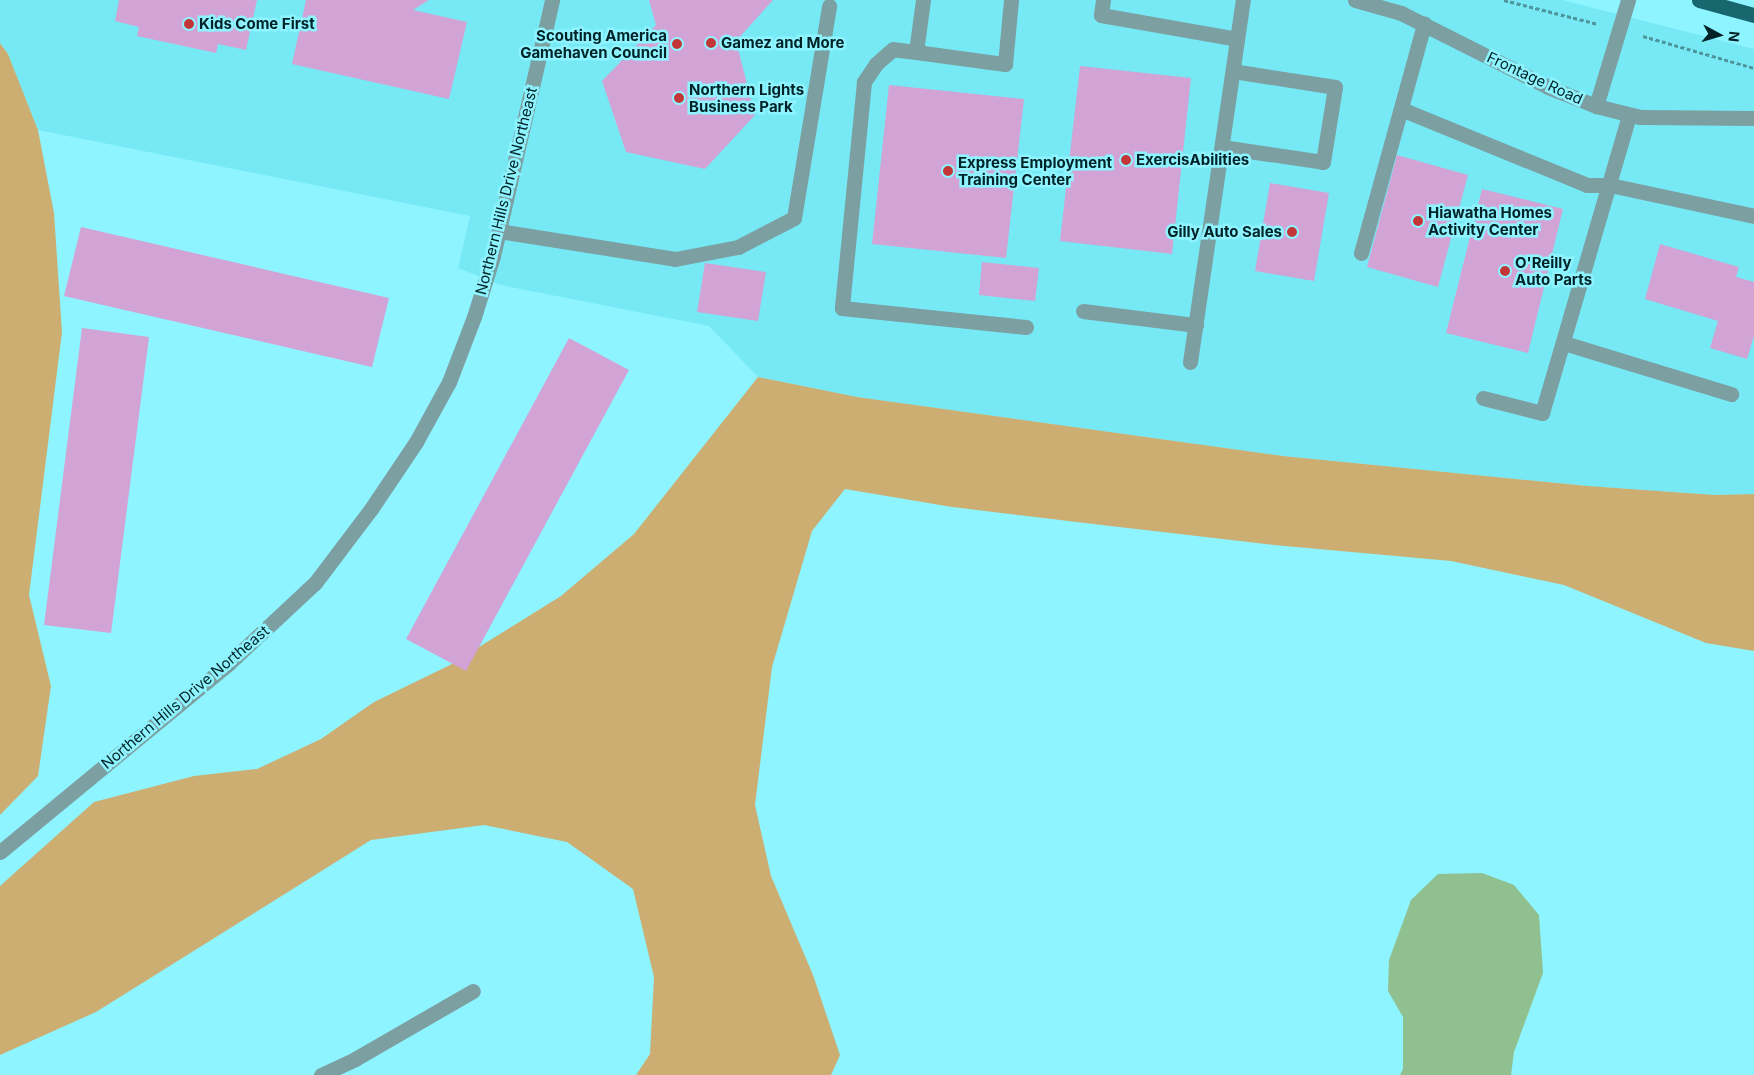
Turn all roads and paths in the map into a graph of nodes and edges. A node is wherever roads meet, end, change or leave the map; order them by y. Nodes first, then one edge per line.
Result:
1 (552, 0) edge
2 (923, 0) edge
3 (1011, 0) edge
4 (1102, 0) edge
5 (1243, 0) edge
6 (1355, 0) edge
7 (1504, 0) edge
8 (1628, 0) edge
9 (1699, 0) edge
10 (829, 6) dead end
11 (1754, 15) edge
12 (1424, 24) junction
13 (1618, 29) junction
14 (1237, 39) junction
15 (916, 52) junction
16 (1754, 68) edge
17 (1233, 71) junction
18 (1596, 106) junction
19 (1401, 108) junction
20 (1629, 116) junction
21 (1754, 118) edge
22 (1222, 147) junction
23 (1610, 185) junction
24 (1754, 216) edge
25 (499, 231) junction
26 (1361, 253) dead end
27 (1083, 311) dead end
28 (1196, 325) junction
29 (1026, 326) dead end
30 (1564, 343) junction
31 (1190, 362) dead end
32 (1731, 394) dead end
33 (1483, 398) dead end
34 (0, 852) edge
35 (473, 991) dead end
36 (321, 1075) edge

1 - 25 street, Northern Hills Drive Northeast
2 - 15 street
3 - 15 street
4 - 14 street
5 - 14 street
6 - 12 street, Frontage Road
7 - 13 path
8 - 13 street
9 - 11 main road
10 - 25 street
12 - 18 street, Frontage Road
12 - 19 street
13 - 16 path
13 - 18 street
14 - 17 street
15 - 29 street
17 - 22 street
17 - 22 street
18 - 20 street, Frontage Road
19 - 23 street
19 - 26 street
20 - 21 street, Frontage Road
20 - 23 street
22 - 28 street
23 - 24 street
23 - 30 street
25 - 34 street, Northern Hills Drive Northeast
27 - 28 street
28 - 31 street
30 - 32 street
30 - 33 street
35 - 36 street

